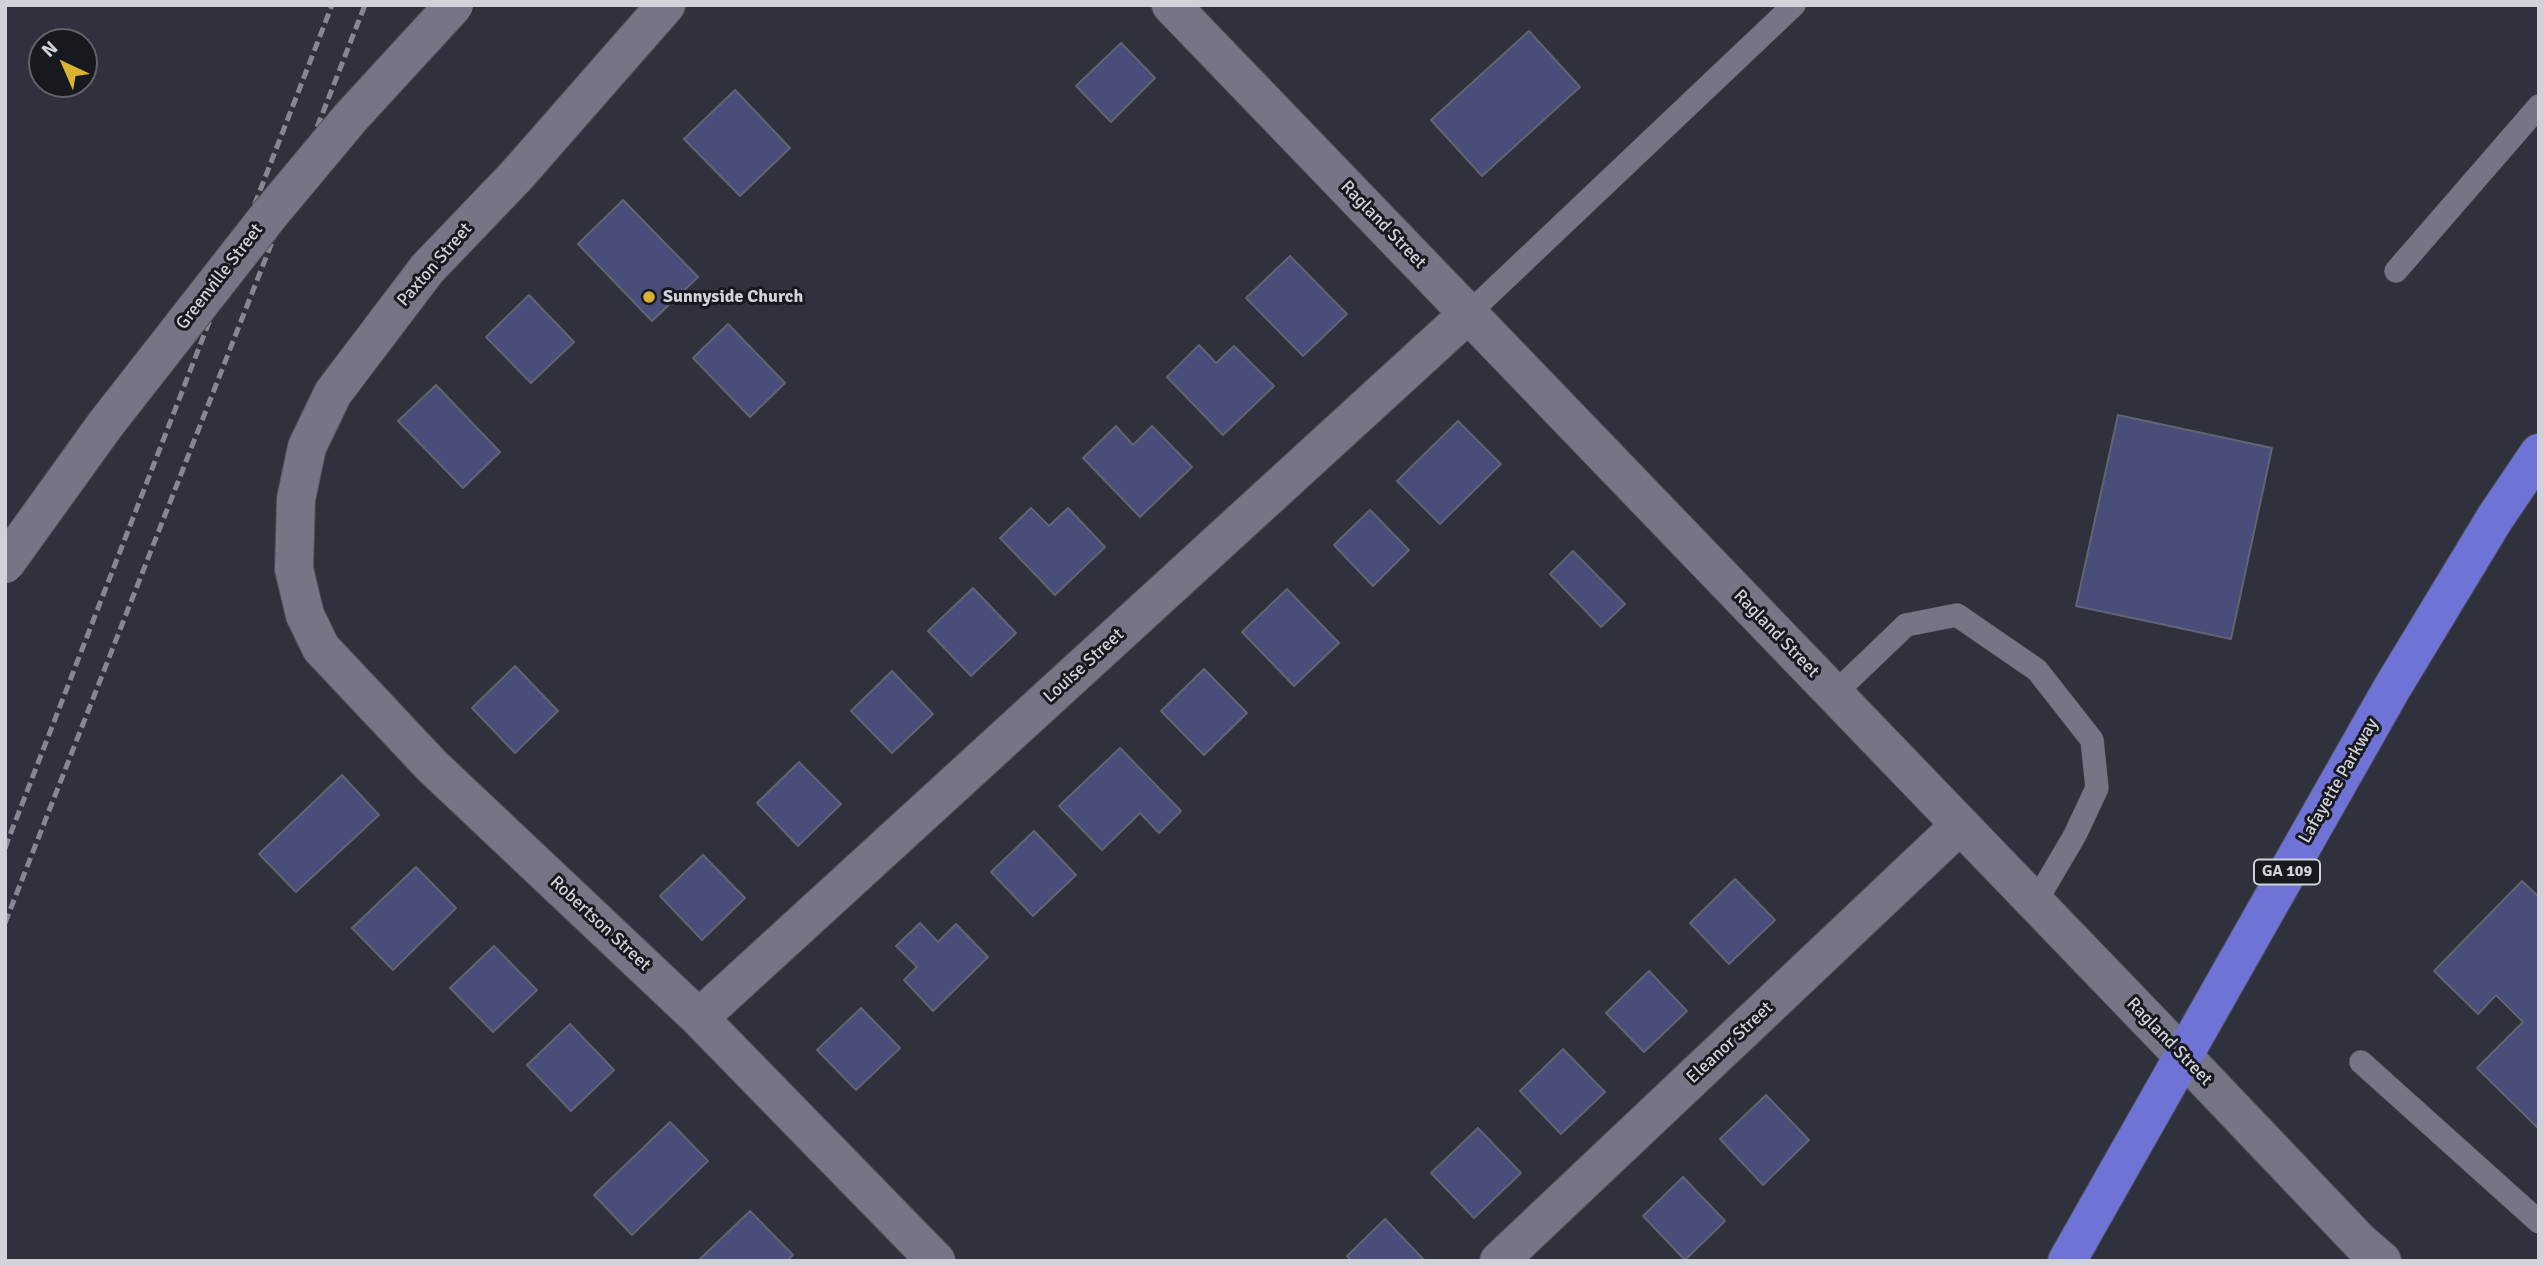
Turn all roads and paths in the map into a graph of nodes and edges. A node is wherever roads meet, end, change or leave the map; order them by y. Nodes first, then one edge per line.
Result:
1 (454, 5) edge
2 (666, 5) edge
3 (1171, 5) edge
4 (1794, 5) edge
5 (2539, 106) edge
6 (2396, 271) dead end
7 (1468, 314) junction
8 (2539, 453) edge
9 (5, 564) edge
10 (294, 569) joint
11 (1834, 694) junction
12 (1960, 825) junction
13 (2035, 903) junction
14 (699, 1018) junction
15 (2182, 1055) junction
16 (2361, 1062) dead end
17 (2539, 1222) edge
18 (936, 1261) edge
19 (1499, 1261) edge
20 (2067, 1261) edge
21 (2382, 1261) edge

1 - 9 street, Greenville Street, bridge
2 - 10 street, Paxton Street
3 - 7 street, Ragland Street
4 - 7 lane
5 - 6 lane
7 - 11 street, Ragland Street
7 - 14 street, Louise Street
8 - 15 highway, Lafayette Parkway / GA 109
10 - 14 street, Robertson Street
11 - 12 street, Ragland Street
11 - 13 lane
12 - 13 street, Ragland Street
12 - 19 street, Eleanor Street
13 - 15 street, Ragland Street
14 - 18 street, Robertson Street
15 - 20 highway, Lafayette Parkway / GA 109
15 - 21 street, Ragland Street
16 - 17 lane

